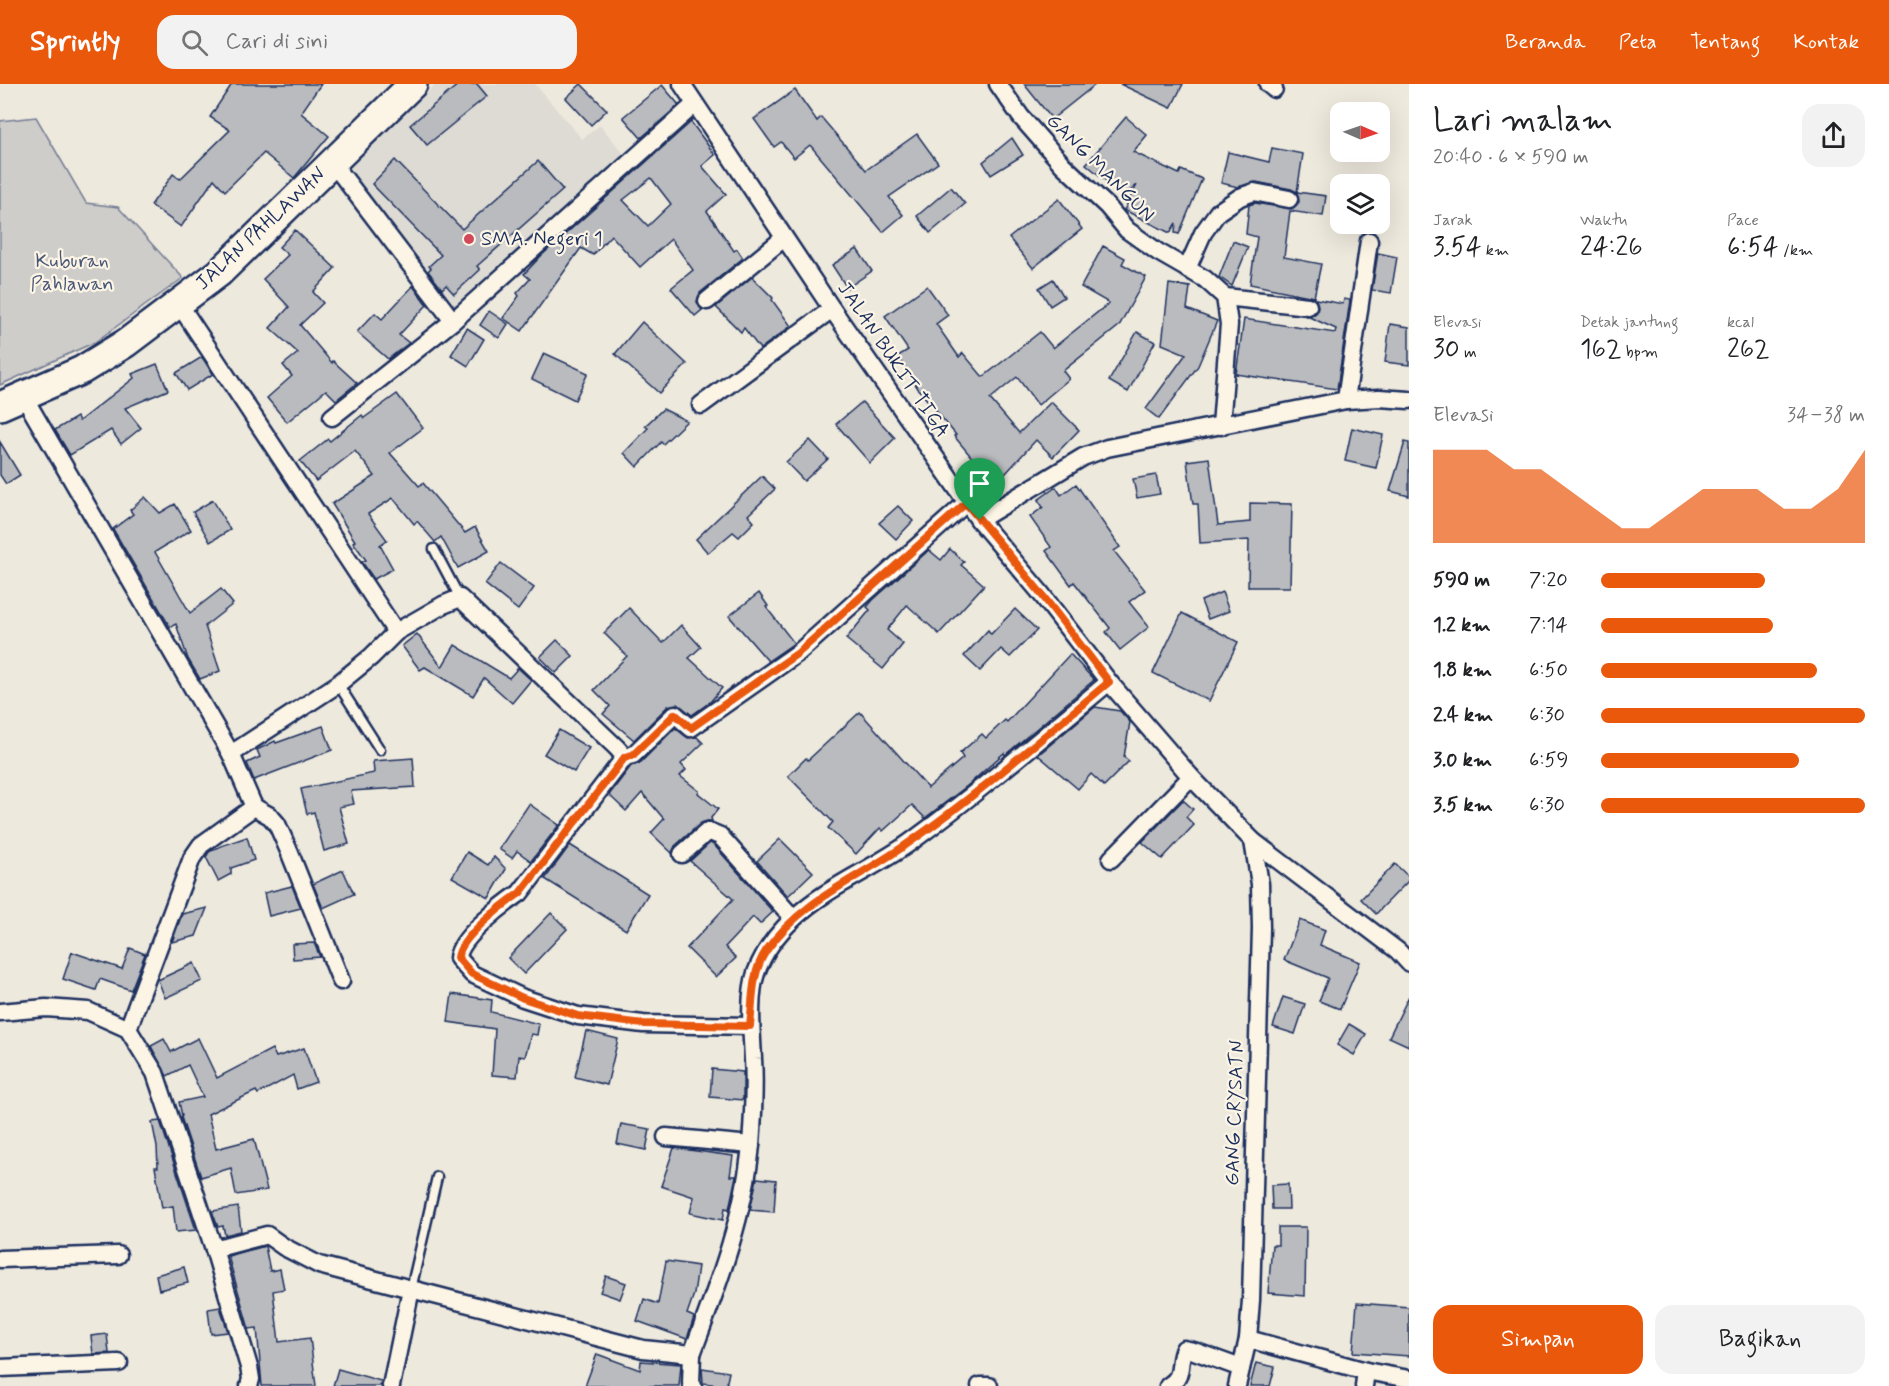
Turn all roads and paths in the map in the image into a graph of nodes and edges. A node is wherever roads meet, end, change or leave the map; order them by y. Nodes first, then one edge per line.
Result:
1 (413, 84) edge
2 (682, 84) edge
3 (998, 84) edge
4 (695, 104) junction
5 (332, 162) junction
6 (1289, 199) dead end
7 (1369, 241) dead end
8 (778, 243) junction
9 (1187, 269) junction
10 (1225, 297) junction
11 (707, 301) dead end
12 (178, 304) junction
13 (1308, 306) dead end
14 (832, 309) junction
15 (453, 321) junction
16 (1346, 400) junction
17 (1409, 400) edge
18 (12, 401) edge
19 (701, 405) dead end
20 (332, 417) dead end
21 (1221, 426) junction
22 (966, 503) junction
23 (980, 520) junction
24 (434, 549) dead end
25 (460, 598) junction
26 (396, 632) junction
27 (1109, 682) junction
28 (338, 684) junction
29 (380, 750) dead end
30 (231, 754) junction
31 (625, 757) junction
32 (1191, 777) junction
33 (254, 807) junction
34 (1253, 841) junction
35 (681, 854) dead end
36 (1111, 859) dead end
37 (793, 918) junction
38 (1405, 952) edge
39 (341, 981) dead end
40 (0, 1012) edge
41 (750, 1026) junction
42 (128, 1029) junction
43 (666, 1137) dead end
44 (751, 1145) junction
45 (437, 1177) dead end
46 (214, 1249) junction
47 (118, 1255) dead end
48 (0, 1259) edge
49 (411, 1289) junction
50 (1248, 1339) junction
51 (692, 1354) junction
52 (118, 1363) dead end
53 (0, 1368) edge
54 (1241, 1368) junction
55 (1365, 1378) edge
56 (1409, 1379) edge
57 (249, 1386) edge
58 (391, 1386) edge
59 (693, 1386) edge
60 (980, 1386) edge
61 (989, 1386) edge
62 (1168, 1386) edge
63 (1237, 1386) edge

1 - 5 main road, JALAN PAHLAWAN
2 - 4 street, JALAN BUKIT TIGA
3 - 9 street, GANG MANGUN
4 - 8 street, JALAN BUKIT TIGA
4 - 15 street
5 - 12 main road, JALAN PAHLAWAN
5 - 15 street
6 - 9 street
7 - 16 street
8 - 11 street
8 - 14 street, JALAN BUKIT TIGA
9 - 10 street, GANG MANGUN
10 - 13 street
10 - 21 street
12 - 18 main road, JALAN PAHLAWAN
12 - 26 street
14 - 19 street
14 - 22 street, JALAN BUKIT TIGA
15 - 20 street
16 - 17 street
16 - 21 street
18 - 30 street
21 - 23 street
22 - 23 street, JALAN BUKIT TIGA
22 - 31 street
23 - 27 street, JALAN BUKIT TIGA
24 - 25 lane
25 - 26 street
25 - 31 street
26 - 28 street
27 - 32 street, JALAN BUKIT TIGA
27 - 37 street
28 - 29 lane
28 - 30 street
30 - 33 street
31 - 41 street
32 - 34 street, JALAN BUKIT TIGA
32 - 36 street
33 - 39 street
33 - 42 street
34 - 38 street, JALAN BUKIT TIGA
34 - 50 street, GANG CRYSATN
35 - 37 street
37 - 41 street
40 - 42 street
41 - 44 street
42 - 46 street
43 - 44 street
44 - 51 street
45 - 49 lane
46 - 49 street
46 - 57 street
47 - 48 street
49 - 51 street
49 - 58 street
50 - 54 street, GANG CRYSATN
50 - 55 street
51 - 59 street
52 - 53 street
54 - 62 street
54 - 63 street, GANG CRYSATN
55 - 56 street
60 - 61 street

